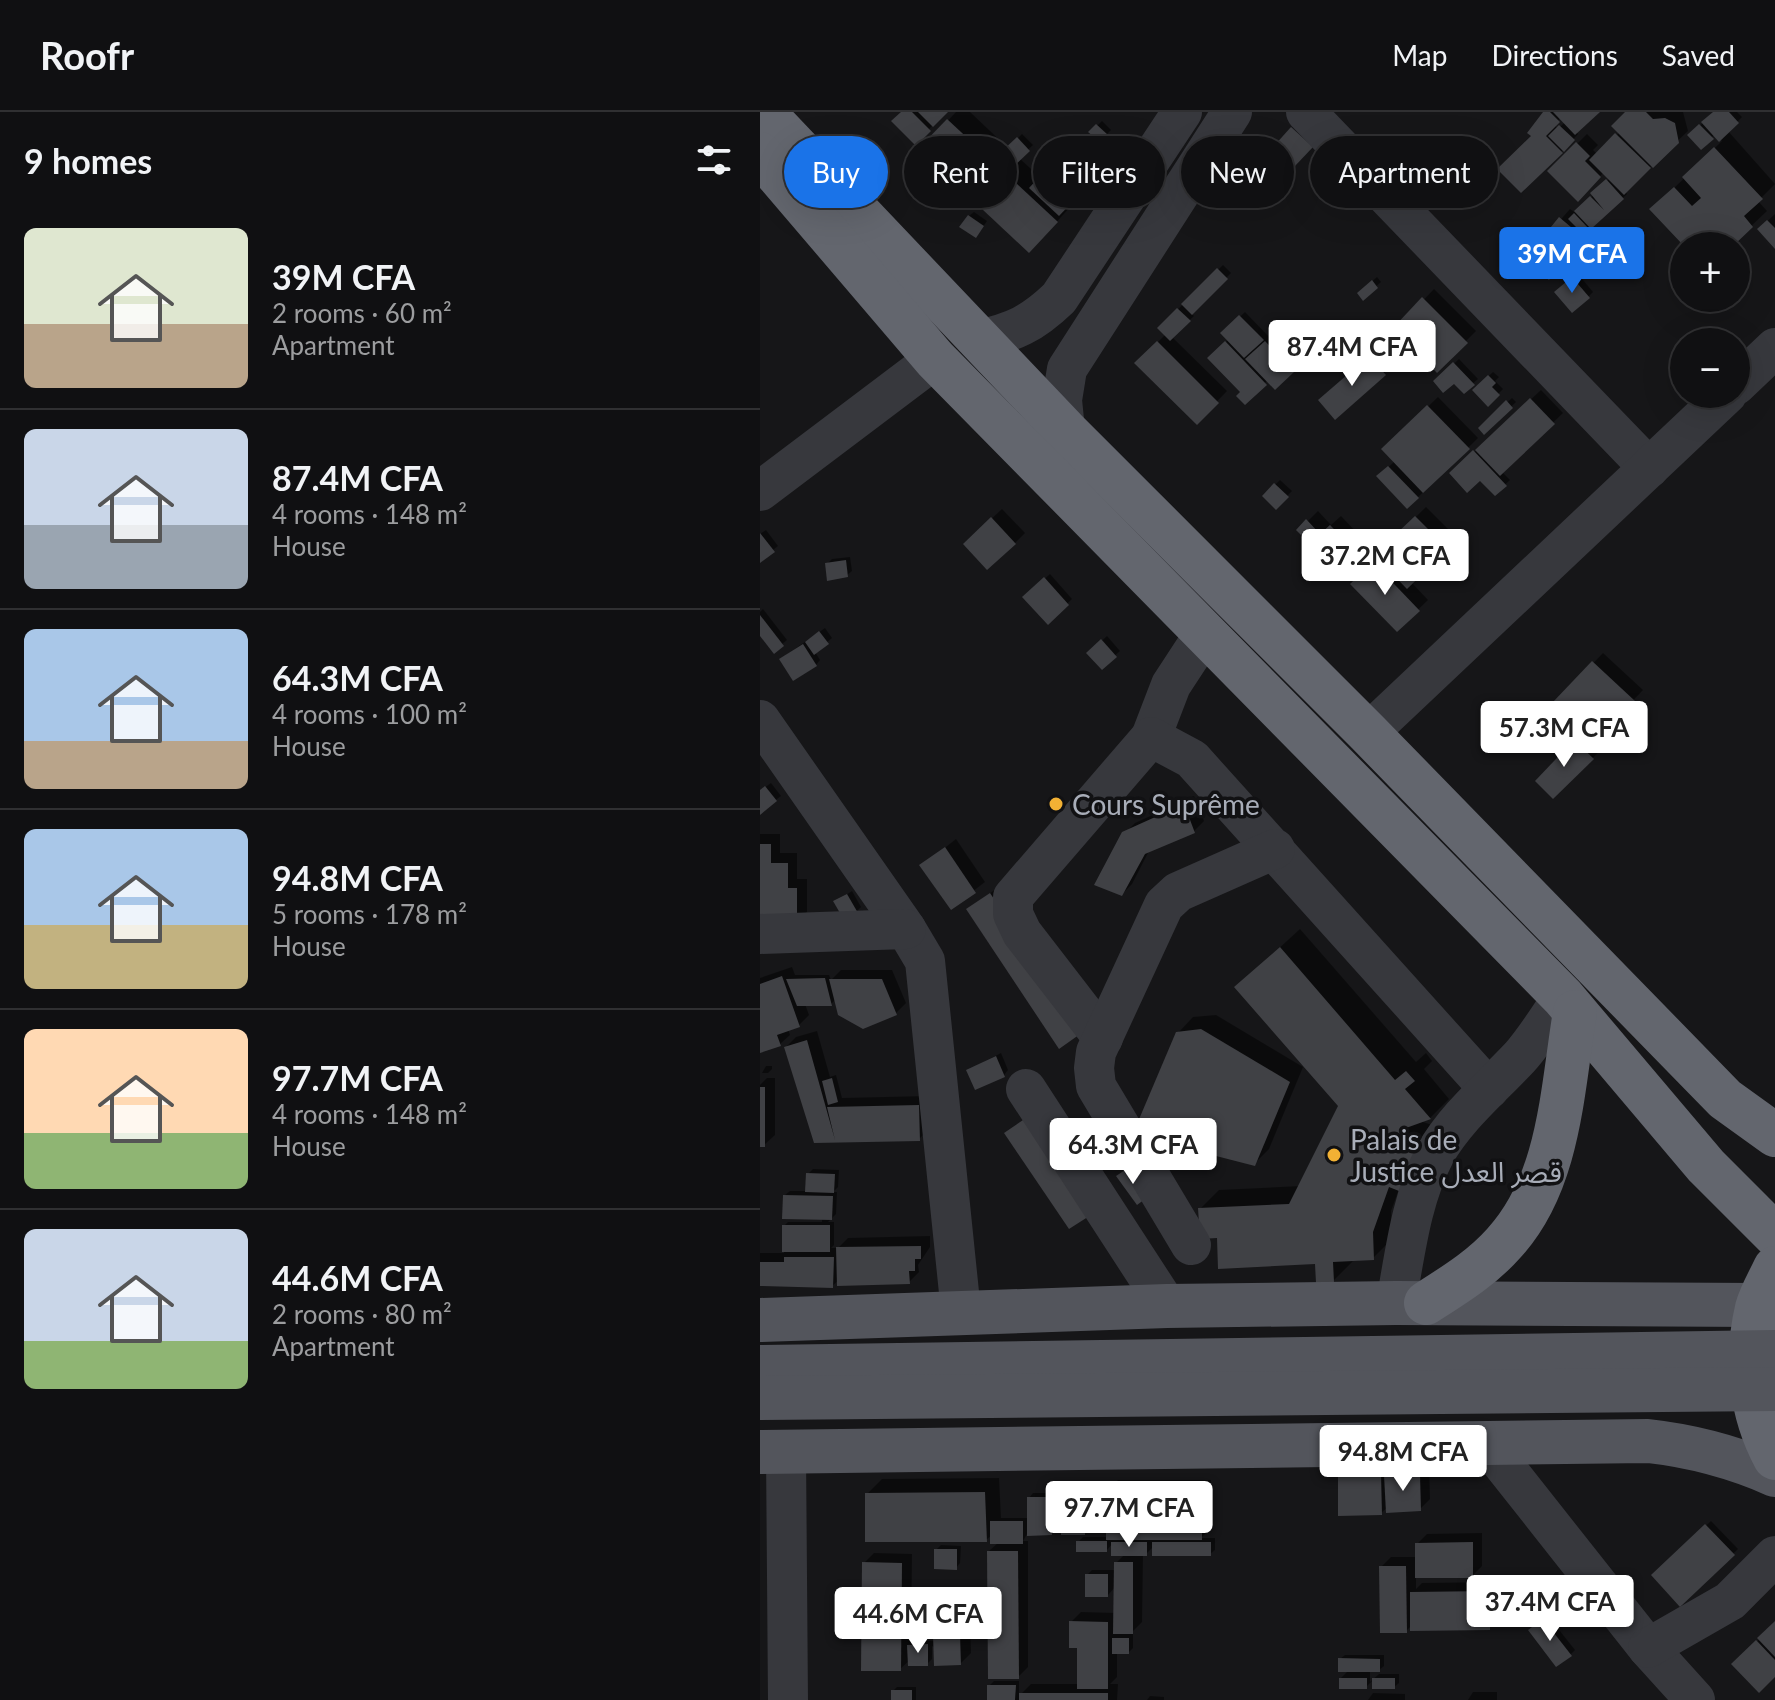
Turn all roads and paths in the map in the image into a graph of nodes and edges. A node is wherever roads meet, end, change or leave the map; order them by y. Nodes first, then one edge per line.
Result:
1 (763, 112) edge
2 (1182, 112) edge
3 (1232, 112) edge
4 (1306, 112) edge
5 (760, 154) edge
6 (978, 340) junction
7 (1775, 348) edge
8 (935, 359) junction
9 (1750, 372) edge
10 (1712, 408) edge
11 (1065, 430) junction
12 (1649, 468) junction
13 (760, 491) edge
14 (1205, 633) junction
15 (760, 720) edge
16 (1368, 733) junction
17 (1151, 737) junction
18 (1275, 849) junction
19 (906, 929) junction
20 (760, 934) edge
21 (1569, 1004) junction
22 (1103, 1038) junction
23 (1026, 1089) dead end
24 (1489, 1089) junction
25 (1775, 1135) edge
26 (1775, 1235) edge
27 (1191, 1245) dead end
28 (1766, 1286) edge
29 (1411, 1303) junction
30 (1167, 1306) junction
31 (961, 1312) junction
32 (760, 1320) edge
33 (1775, 1352) edge
34 (760, 1367) edge
35 (1775, 1389) edge
36 (760, 1398) edge
37 (1486, 1443) junction
38 (773, 1452) edge
39 (1775, 1458) edge
40 (1775, 1475) edge
41 (1775, 1556) edge
42 (1648, 1648) junction
43 (788, 1700) edge
44 (1695, 1700) edge

1 - 6 highway
2 - 6 street
3 - 11 street
4 - 12 street
5 - 8 highway
6 - 11 highway
7 - 9 street
8 - 13 street
8 - 14 highway
10 - 12 street
11 - 16 highway
12 - 16 street
14 - 17 street
14 - 21 highway
15 - 19 street
16 - 25 highway
17 - 18 street
17 - 22 street
18 - 22 street
18 - 24 street
19 - 20 street
19 - 31 street
21 - 24 street
21 - 26 highway
21 - 29 highway
22 - 27 street
23 - 30 street
24 - 29 street
28 - 29 main road
28 - 39 highway
29 - 30 main road
30 - 31 main road
31 - 32 main road
33 - 34 main road, bridge
35 - 36 main road, bridge
37 - 38 main road
37 - 40 main road
37 - 42 street
38 - 43 street
41 - 42 street
42 - 44 street

